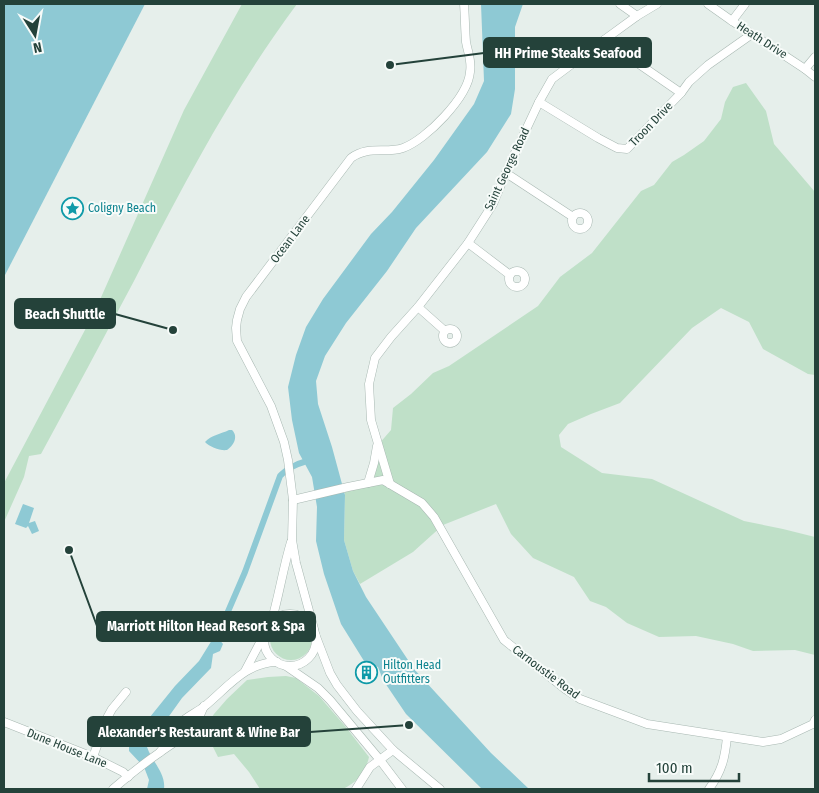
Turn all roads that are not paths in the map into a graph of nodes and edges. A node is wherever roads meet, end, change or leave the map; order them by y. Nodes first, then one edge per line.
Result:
1 (464, 4) edge
2 (620, 4) edge
3 (657, 4) edge
4 (708, 4) edge
5 (745, 4) edge
6 (637, 16) junction
7 (732, 21) junction
8 (752, 34) junction
9 (604, 40) junction
10 (815, 57) edge
11 (805, 69) junction
12 (815, 77) edge
13 (681, 93) junction
14 (539, 102) junction
15 (506, 173) junction
16 (573, 217) dead end
17 (468, 243) junction
18 (510, 275) dead end
19 (418, 307) junction
20 (445, 331) dead end
21 (378, 444) junction
22 (368, 483) junction
23 (390, 484) junction
24 (293, 500) junction
25 (292, 540) junction
26 (270, 624) junction
27 (314, 631) junction
28 (266, 632) junction
29 (277, 662) junction
30 (286, 666) junction
31 (243, 672) junction
32 (126, 692) dead end
33 (204, 706) junction
34 (815, 720) edge
35 (4, 722) edge
36 (727, 737) junction
37 (393, 750) junction
38 (160, 752) junction
39 (93, 757) junction
40 (380, 760) junction
41 (128, 777) junction
42 (114, 789) edge
43 (356, 789) edge
44 (402, 789) edge
45 (440, 789) edge
46 (709, 789) edge

1 - 24 street, Ocean Lane
2 - 6 street
3 - 6 street, Saint George Road
4 - 7 street, Heath Drive
5 - 7 street
6 - 9 street, Saint George Road
7 - 8 street, Heath Drive
8 - 11 street, Heath Drive
8 - 13 street, Troon Drive
9 - 13 street
9 - 14 street, Saint George Road
10 - 11 street
11 - 12 street, Heath Drive
13 - 14 street, Troon Drive
14 - 15 street, Saint George Road
15 - 16 street
15 - 17 street, Saint George Road
17 - 18 street
17 - 19 street, Saint George Road
19 - 20 street
19 - 21 street, Saint George Road
21 - 22 street, Saint George Road
21 - 23 street, Saint George Road
22 - 23 street, Carnoustie Road
22 - 24 street, Carnoustie Road
23 - 36 street, Carnoustie Road
24 - 25 street, Ocean Lane
25 - 26 street, Ocean Lane
25 - 27 street, Ocean Lane
26 - 27 street
26 - 28 street
27 - 30 street
27 - 37 street, Ocean Lane
28 - 29 street
28 - 31 street
29 - 30 street
29 - 31 street
30 - 40 street
31 - 33 street
32 - 39 street
33 - 38 street
33 - 38 street
34 - 36 street, Carnoustie Road
35 - 39 street, Dune House Lane
36 - 46 street
37 - 40 street
37 - 45 street, Ocean Lane
38 - 41 street
39 - 41 street, Dune House Lane
40 - 43 street
40 - 44 street
41 - 42 street

